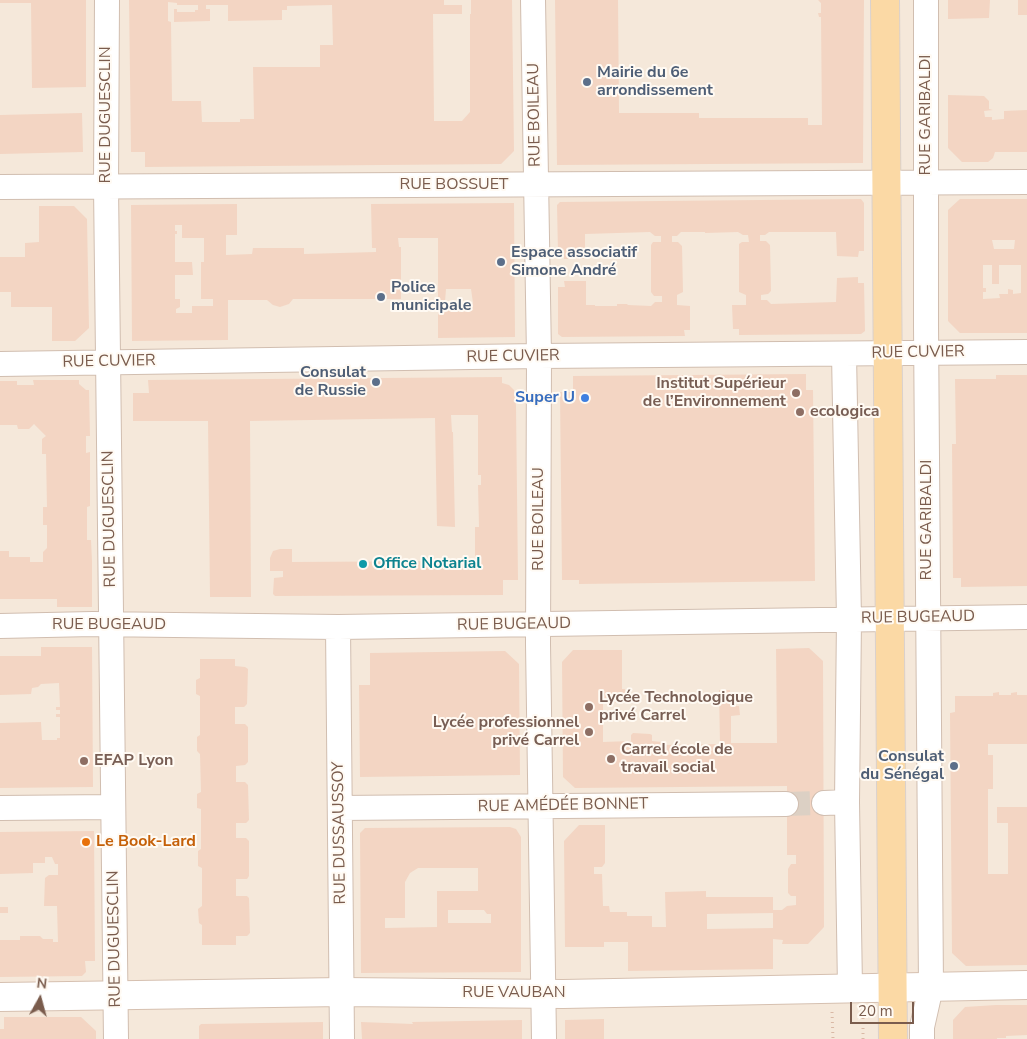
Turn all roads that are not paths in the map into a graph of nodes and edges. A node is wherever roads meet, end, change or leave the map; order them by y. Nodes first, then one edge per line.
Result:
1 (107, 0) edge
2 (533, 0) edge
3 (885, 0) edge
4 (926, 0) edge
5 (887, 182) junction
6 (926, 182) junction
7 (1027, 182) edge
8 (536, 184) junction
9 (106, 186) junction
10 (0, 187) edge
11 (1027, 352) edge
12 (926, 353) junction
13 (844, 354) junction
14 (889, 354) junction
15 (539, 356) junction
16 (109, 362) junction
17 (0, 364) edge
18 (1027, 617) edge
19 (849, 618) junction
20 (890, 618) junction
21 (928, 618) junction
22 (111, 624) junction
23 (538, 624) junction
24 (0, 626) edge
25 (338, 627) junction
26 (847, 802) junction
27 (824, 803) tunnel mouth
28 (786, 804) tunnel mouth
29 (113, 807) junction
30 (540, 807) junction
31 (0, 808) edge
32 (340, 808) junction
33 (1027, 984) edge
34 (893, 987) junction
35 (931, 987) junction
36 (342, 992) junction
37 (544, 994) junction
38 (115, 995) junction
39 (0, 997) edge
40 (841, 997) junction
41 (116, 1039) edge
42 (342, 1039) edge
43 (544, 1039) edge
44 (893, 1039) edge
45 (922, 1039) edge

1 - 9 street, RUE DUGUESCLIN
2 - 8 street, RUE BOILEAU
3 - 5 main road
4 - 6 street, RUE GARIBALDI
5 - 6 street, RUE BOSSUET
5 - 8 street, RUE BOSSUET
5 - 14 main road
6 - 7 street, RUE BOSSUET
6 - 12 street, RUE GARIBALDI
8 - 9 street, RUE BOSSUET
8 - 15 street, RUE BOILEAU
9 - 10 street, RUE BOSSUET
9 - 16 street, RUE DUGUESCLIN
11 - 12 street, RUE CUVIER
12 - 14 street, RUE CUVIER
12 - 21 street, RUE GARIBALDI
13 - 14 street, RUE CUVIER
13 - 15 street, RUE CUVIER
13 - 19 street
14 - 20 main road
15 - 16 street, RUE CUVIER
15 - 23 street, RUE BOILEAU
16 - 17 street, RUE CUVIER
16 - 22 street, RUE DUGUESCLIN
18 - 21 street, RUE BUGEAUD
19 - 20 street, RUE BUGEAUD
19 - 23 street, RUE BUGEAUD
19 - 26 street
20 - 21 street, RUE BUGEAUD
20 - 34 main road
21 - 35 street, RUE GARIBALDI
22 - 24 street, RUE BUGEAUD
22 - 25 street, RUE BUGEAUD
22 - 29 street, RUE DUGUESCLIN
23 - 25 street, RUE BUGEAUD
23 - 30 street, RUE BOILEAU
25 - 32 street, RUE DUSSAUSSOY
26 - 27 street
26 - 40 street
28 - 30 street, RUE AMÉDÉE BONNET
29 - 31 street
29 - 38 street, RUE DUGUESCLIN
30 - 32 street, RUE AMÉDÉE BONNET
30 - 37 street, RUE BOILEAU
32 - 36 street, RUE DUSSAUSSOY
33 - 35 street, RUE VAUBAN
34 - 35 street, RUE VAUBAN
34 - 40 street, RUE VAUBAN
34 - 44 main road
35 - 45 street, RUE GARIBALDI
36 - 37 street, RUE VAUBAN
36 - 38 street, RUE VAUBAN
36 - 42 street, RUE DUSSAUSSOY
37 - 40 street, RUE VAUBAN
37 - 43 street, RUE BOILEAU
38 - 39 street, RUE VAUBAN
38 - 41 street, RUE DUGUESCLIN

